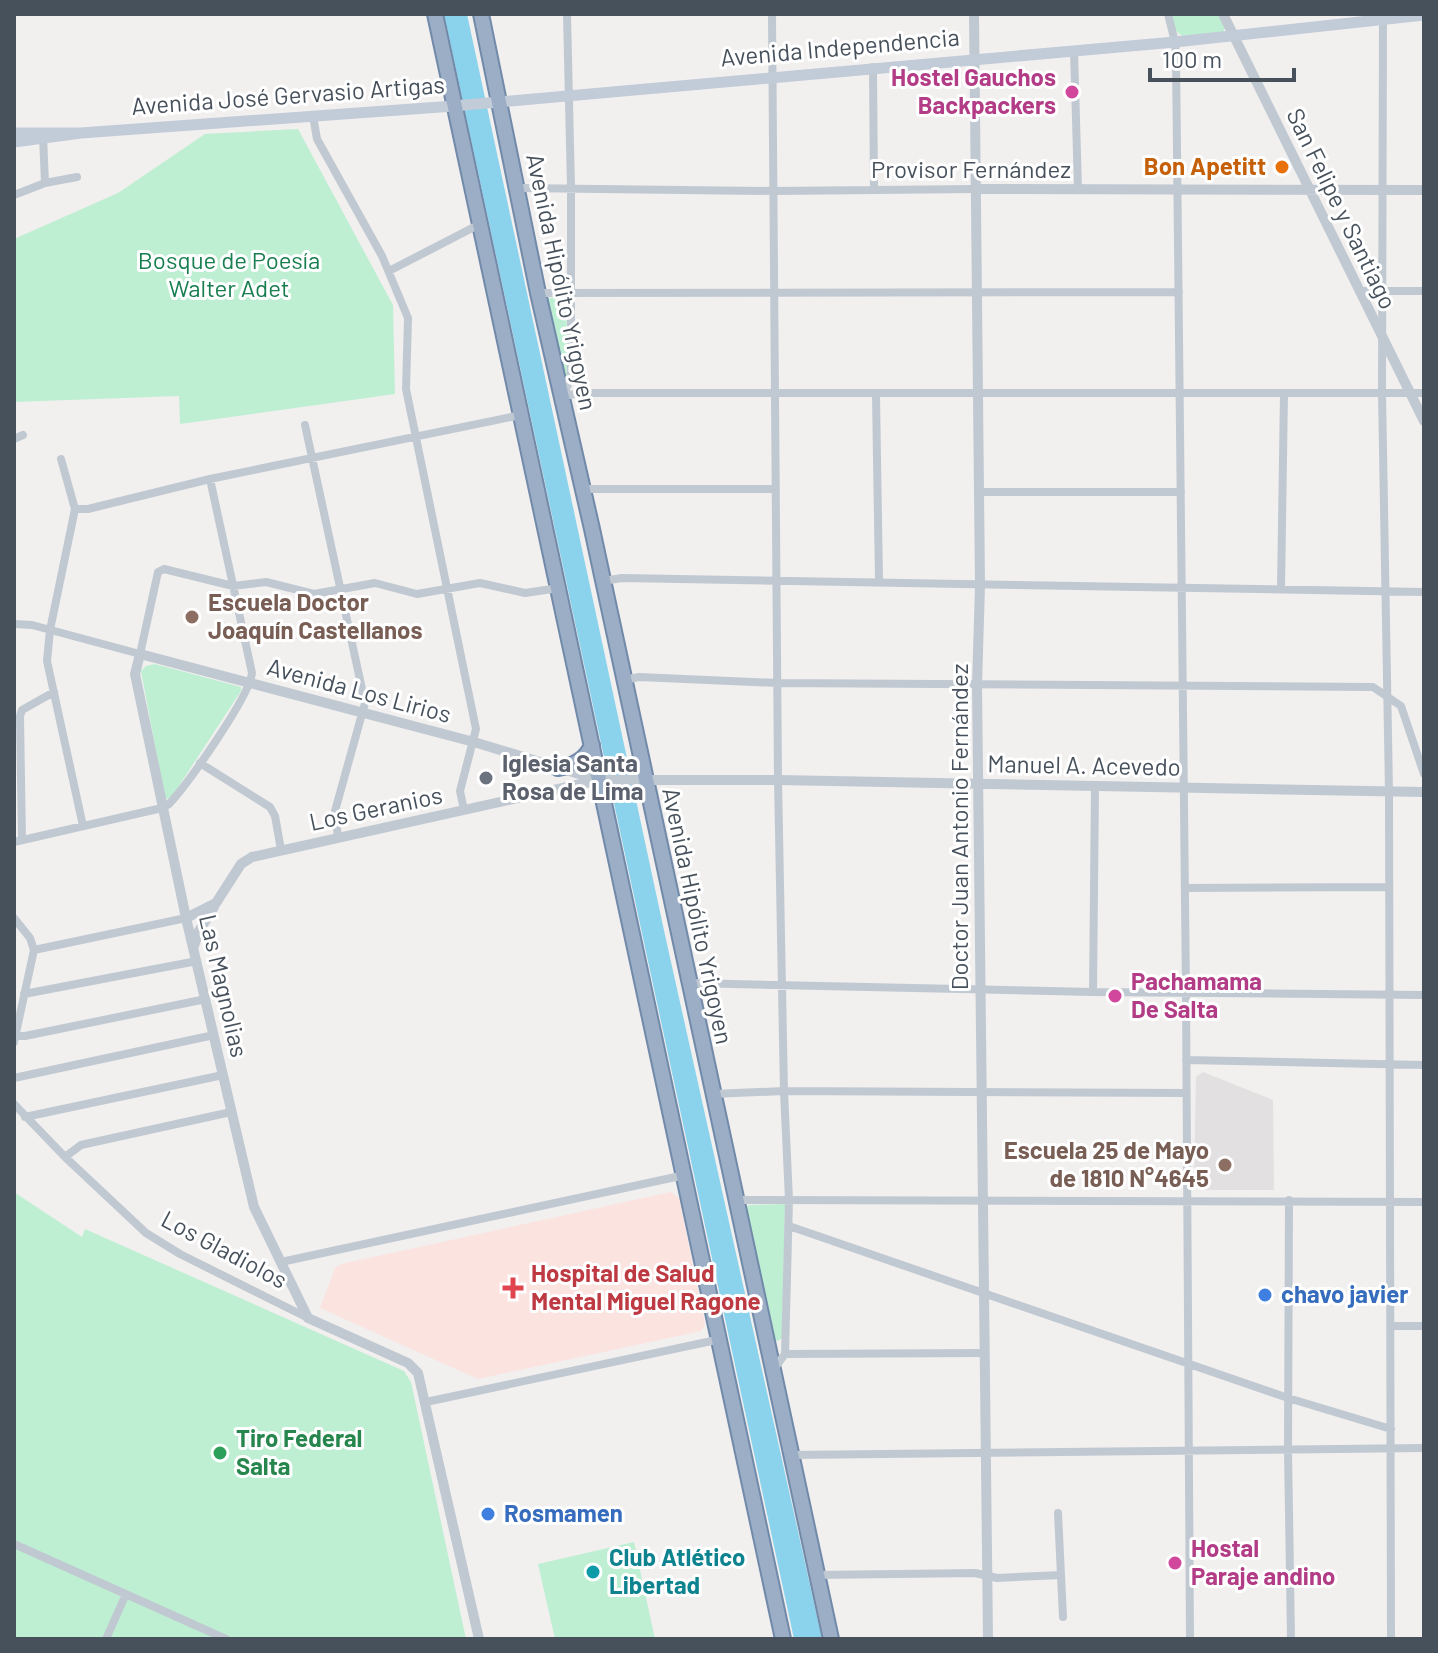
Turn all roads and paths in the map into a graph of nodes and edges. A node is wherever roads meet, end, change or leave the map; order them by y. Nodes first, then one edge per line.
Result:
1 (435, 14) edge
2 (481, 14) edge
3 (567, 14) edge
4 (772, 14) edge
5 (974, 14) edge
6 (1168, 14) edge
7 (1223, 14) edge
8 (1424, 15) edge
9 (1382, 16) edge
10 (1234, 35) junction
11 (1175, 42) junction
12 (1074, 50) junction
13 (975, 58) junction
14 (873, 67) junction
15 (773, 76) junction
16 (569, 94) junction
17 (498, 101) junction
18 (454, 106) junction
19 (313, 116) junction
20 (14, 133) edge
21 (43, 135) junction
22 (14, 142) edge
23 (77, 177) dead end
24 (45, 183) junction
25 (518, 188) junction
26 (571, 188) junction
27 (976, 189) junction
28 (1078, 189) junction
29 (874, 190) junction
30 (1177, 190) junction
31 (1309, 190) junction
32 (1382, 190) junction
33 (1424, 190) edge
34 (774, 191) junction
35 (14, 195) edge
36 (480, 224) junction
37 (389, 271) junction
38 (569, 291) junction
39 (977, 291) junction
40 (1359, 291) junction
41 (1382, 291) junction
42 (1424, 291) edge
43 (775, 292) junction
44 (1179, 292) junction
45 (538, 293) junction
46 (1382, 336) junction
47 (1284, 393) junction
48 (1382, 393) junction
49 (1410, 393) junction
50 (1424, 393) edge
51 (977, 394) junction
52 (1180, 394) junction
53 (775, 395) junction
54 (876, 395) junction
55 (563, 396) junction
56 (521, 415) junction
57 (1424, 421) edge
58 (305, 425) dead end
59 (415, 438) junction
60 (61, 459) dead end
61 (313, 459) junction
62 (210, 479) junction
63 (583, 489) junction
64 (776, 489) junction
65 (979, 492) junction
66 (1181, 492) junction
67 (75, 509) junction
68 (778, 579) junction
69 (603, 581) junction
70 (879, 581) junction
71 (233, 586) junction
72 (980, 586) junction
73 (1182, 586) junction
74 (341, 588) junction
75 (559, 588) junction
76 (447, 589) junction
77 (1281, 589) junction
78 (1385, 591) junction
79 (1424, 592) edge
80 (17, 624) edge
81 (50, 630) junction
82 (140, 654) junction
83 (623, 680) junction
84 (777, 683) junction
85 (250, 684) junction
86 (977, 685) junction
87 (1182, 688) junction
88 (54, 692) junction
89 (1387, 696) junction
90 (363, 714) junction
91 (474, 742) junction
92 (592, 745) junction
93 (200, 763) junction
94 (558, 768) junction
95 (1424, 774) edge
96 (645, 779) junction
97 (599, 780) junction
98 (778, 780) junction
99 (979, 785) junction
100 (1095, 787) junction
101 (1183, 788) junction
102 (1389, 792) junction
103 (1424, 792) edge
104 (162, 808) junction
105 (464, 810) junction
106 (83, 826) junction
107 (338, 837) junction
108 (18, 841) edge
109 (281, 850) junction
110 (1389, 887) junction
111 (1185, 888) junction
112 (216, 903) junction
113 (14, 918) edge
114 (186, 918) junction
115 (193, 948) junction
116 (34, 950) junction
117 (197, 961) junction
118 (689, 983) junction
119 (782, 984) junction
120 (981, 990) junction
121 (1093, 992) junction
122 (1186, 993) junction
123 (24, 994) junction
124 (1388, 995) junction
125 (1424, 995) edge
126 (206, 999) junction
127 (214, 1035) junction
128 (15, 1036) edge
129 (14, 1042) edge
130 (1186, 1060) junction
131 (1389, 1064) junction
132 (1424, 1065) edge
133 (223, 1075) junction
134 (14, 1078) edge
135 (784, 1091) junction
136 (982, 1091) junction
137 (1186, 1093) junction
138 (712, 1094) junction
139 (14, 1104) edge
140 (231, 1112) junction
141 (25, 1117) junction
142 (65, 1157) junction
143 (686, 1175) junction
144 (984, 1199) junction
145 (736, 1200) junction
146 (789, 1200) junction
147 (1186, 1200) junction
148 (1289, 1200) junction
149 (1391, 1201) junction
150 (1424, 1202) edge
151 (789, 1226) junction
152 (281, 1262) junction
153 (984, 1292) junction
154 (308, 1318) junction
155 (1391, 1326) junction
156 (1424, 1326) edge
157 (721, 1339) junction
158 (985, 1353) junction
159 (785, 1354) junction
160 (1187, 1363) junction
161 (773, 1371) junction
162 (1288, 1398) junction
163 (426, 1402) junction
164 (1391, 1429) junction
165 (1424, 1448) edge
166 (1391, 1449) junction
167 (1188, 1450) junction
168 (1288, 1450) junction
169 (986, 1453) junction
170 (791, 1455) junction
171 (1058, 1513) dead end
172 (14, 1544) edge
173 (817, 1575) junction
174 (988, 1575) junction
175 (1061, 1575) junction
176 (126, 1594) junction
177 (1063, 1617) dead end
178 (106, 1639) edge
179 (226, 1639) edge
180 (479, 1639) edge
181 (783, 1639) edge
182 (831, 1639) edge
183 (988, 1639) edge
184 (1190, 1639) edge
185 (1291, 1639) edge
186 (1391, 1639) edge

1 - 18 highway
2 - 17 highway, Avenida Hipólito Yrigoyen
3 - 16 street
4 - 15 street
5 - 13 street, Doctor Juan Antonio Fernández
6 - 11 street
7 - 10 street, San Felipe y Santiago
8 - 9 main road, Avenida Independencia
9 - 10 main road, Avenida Independencia
9 - 32 street
10 - 11 main road, Avenida Independencia
10 - 31 street, San Felipe y Santiago
11 - 12 main road, Avenida Independencia
11 - 30 street
12 - 13 main road, Avenida Independencia
12 - 28 street
13 - 14 main road, Avenida Independencia
13 - 27 street, Doctor Juan Antonio Fernández
14 - 15 main road, Avenida Independencia
14 - 29 street
15 - 16 main road, Avenida Independencia
15 - 34 street
16 - 17 main road, Avenida Independencia
16 - 26 street
17 - 18 main road, Avenida José Gervasio Artigas
17 - 25 highway, Avenida Hipólito Yrigoyen
18 - 19 main road, Avenida José Gervasio Artigas
18 - 36 highway
19 - 21 main road, Avenida José Gervasio Artigas
19 - 37 street
20 - 21 main road, Avenida José Gervasio Artigas
21 - 22 main road, Avenida José Gervasio Artigas
21 - 24 street
23 - 24 street
24 - 35 street
25 - 26 street, Provisor Fernández
25 - 45 highway, Avenida Hipólito Yrigoyen
26 - 34 street, Provisor Fernández
26 - 38 street
27 - 28 street, Provisor Fernández
27 - 29 street, Provisor Fernández
27 - 39 street, Doctor Juan Antonio Fernández
28 - 30 street, Provisor Fernández
29 - 34 street, Provisor Fernández
30 - 31 street, Provisor Fernández
30 - 44 street
31 - 32 street, Provisor Fernández
31 - 40 street, San Felipe y Santiago
32 - 33 street, Provisor Fernández
32 - 41 street
34 - 43 street
36 - 37 street
36 - 56 highway
37 - 59 street
38 - 43 street
38 - 45 street
38 - 55 street
39 - 43 street
39 - 44 street
39 - 51 street, Doctor Juan Antonio Fernández
40 - 41 street
40 - 46 street, San Felipe y Santiago
41 - 42 street
41 - 46 street
43 - 53 street
44 - 52 street
45 - 55 highway, Avenida Hipólito Yrigoyen
46 - 48 street
46 - 49 street, San Felipe y Santiago
47 - 48 street
47 - 52 street
47 - 77 street
48 - 49 street
48 - 78 street
49 - 50 street
49 - 57 street, San Felipe y Santiago
51 - 52 street
51 - 54 street
51 - 65 street, Doctor Juan Antonio Fernández
52 - 66 street
53 - 54 street
53 - 55 street
53 - 64 street
54 - 70 street
55 - 63 highway, Avenida Hipólito Yrigoyen
56 - 59 street
56 - 75 highway
58 - 61 street
59 - 61 street
59 - 76 street
60 - 67 street
61 - 62 street
61 - 74 street
62 - 67 street
62 - 71 street
63 - 64 street
63 - 69 highway, Avenida Hipólito Yrigoyen
64 - 68 street
65 - 66 street
65 - 72 street, Doctor Juan Antonio Fernández
66 - 73 street
67 - 81 street
68 - 69 street
68 - 70 street
68 - 84 street
69 - 83 highway, Avenida Hipólito Yrigoyen
70 - 72 street
71 - 74 street
71 - 82 street
71 - 85 street
72 - 73 street
72 - 86 street, Doctor Juan Antonio Fernández
73 - 77 street
73 - 87 street
74 - 76 street
74 - 90 street
75 - 76 street
75 - 92 highway
76 - 91 street
77 - 78 street
78 - 79 street
78 - 89 street
80 - 81 street, Avenida Los Lirios
81 - 82 street, Avenida Los Lirios
81 - 88 street
82 - 85 street, Avenida Los Lirios
82 - 104 street, Las Magnolias
83 - 84 street
83 - 96 highway, Avenida Hipólito Yrigoyen
84 - 86 street
84 - 98 street
85 - 90 street, Avenida Los Lirios
85 - 93 street
86 - 87 street
86 - 99 street, Doctor Juan Antonio Fernández
87 - 89 street
87 - 101 street
88 - 106 street
88 - 108 street
89 - 95 street
89 - 102 street
90 - 91 street, Avenida Los Lirios
90 - 107 street
91 - 94 street, Avenida Los Lirios
91 - 105 street
92 - 94 highway
92 - 97 highway
93 - 104 street
93 - 109 street
94 - 97 street, Avenida Los Lirios
96 - 97 street, Manuel A. Acevedo
96 - 98 street, Manuel A. Acevedo
96 - 118 highway, Avenida Hipólito Yrigoyen
97 - 105 street, Los Geranios
97 - 143 highway
98 - 99 street, Manuel A. Acevedo
98 - 119 street
99 - 100 street, Manuel A. Acevedo
99 - 120 street, Doctor Juan Antonio Fernández
100 - 101 street, Manuel A. Acevedo
100 - 121 street
101 - 102 street, Manuel A. Acevedo
101 - 111 street
102 - 103 street, Manuel A. Acevedo
102 - 110 street
104 - 106 street
104 - 114 street, Las Magnolias
105 - 107 street, Los Geranios
106 - 108 street
107 - 109 street, Los Geranios
109 - 112 street, Los Geranios
110 - 111 street
110 - 124 street
111 - 122 street
112 - 114 street, Los Geranios
112 - 115 street
113 - 116 street
114 - 115 street, Las Magnolias
114 - 116 street
115 - 117 street, Las Magnolias
116 - 123 street
117 - 123 street
117 - 126 street, Las Magnolias
118 - 119 street
118 - 138 highway, Avenida Hipólito Yrigoyen
119 - 120 street
119 - 135 street
120 - 121 street
120 - 136 street, Doctor Juan Antonio Fernández
121 - 122 street
122 - 124 street
122 - 130 street
123 - 128 street
124 - 125 street
124 - 131 street
126 - 127 street, Las Magnolias
126 - 128 street
127 - 133 street, Las Magnolias
127 - 134 street
128 - 129 street
130 - 131 street
130 - 137 street
131 - 132 street
131 - 149 street
133 - 140 street, Las Magnolias
133 - 141 street
135 - 136 street
135 - 138 street
135 - 146 street
136 - 137 street
136 - 144 street, Doctor Juan Antonio Fernández
137 - 147 street
138 - 145 highway, Avenida Hipólito Yrigoyen
139 - 141 street, Los Gladiolos
140 - 142 street
140 - 152 street, Las Magnolias
141 - 142 street, Los Gladiolos
142 - 154 street, Los Gladiolos
143 - 152 street
143 - 157 highway
144 - 146 street
144 - 147 street
144 - 153 street, Doctor Juan Antonio Fernández
145 - 146 street
145 - 161 highway, Avenida Hipólito Yrigoyen
146 - 151 street
147 - 148 street
147 - 160 street
148 - 149 street
148 - 162 street
149 - 150 street
149 - 155 street
151 - 153 street
151 - 159 street
152 - 154 street, Las Magnolias
153 - 158 street, Doctor Juan Antonio Fernández
153 - 160 street
154 - 163 street, Los Gladiolos
155 - 156 street
155 - 164 street
157 - 163 street
157 - 181 highway
158 - 159 street
158 - 169 street, Doctor Juan Antonio Fernández
159 - 161 street
160 - 162 street
160 - 167 street
161 - 170 highway, Avenida Hipólito Yrigoyen
162 - 164 street
162 - 168 street
163 - 180 street, Los Gladiolos
164 - 166 street
165 - 166 street
166 - 168 street
166 - 186 street
167 - 168 street
167 - 169 street
167 - 184 street
168 - 185 street
169 - 170 street
169 - 174 street, Doctor Juan Antonio Fernández
170 - 173 highway, Avenida Hipólito Yrigoyen
171 - 175 street
172 - 176 street
173 - 174 street
173 - 182 highway, Avenida Hipólito Yrigoyen
174 - 175 street
174 - 183 street, Doctor Juan Antonio Fernández
175 - 177 street
176 - 178 street
176 - 179 street

